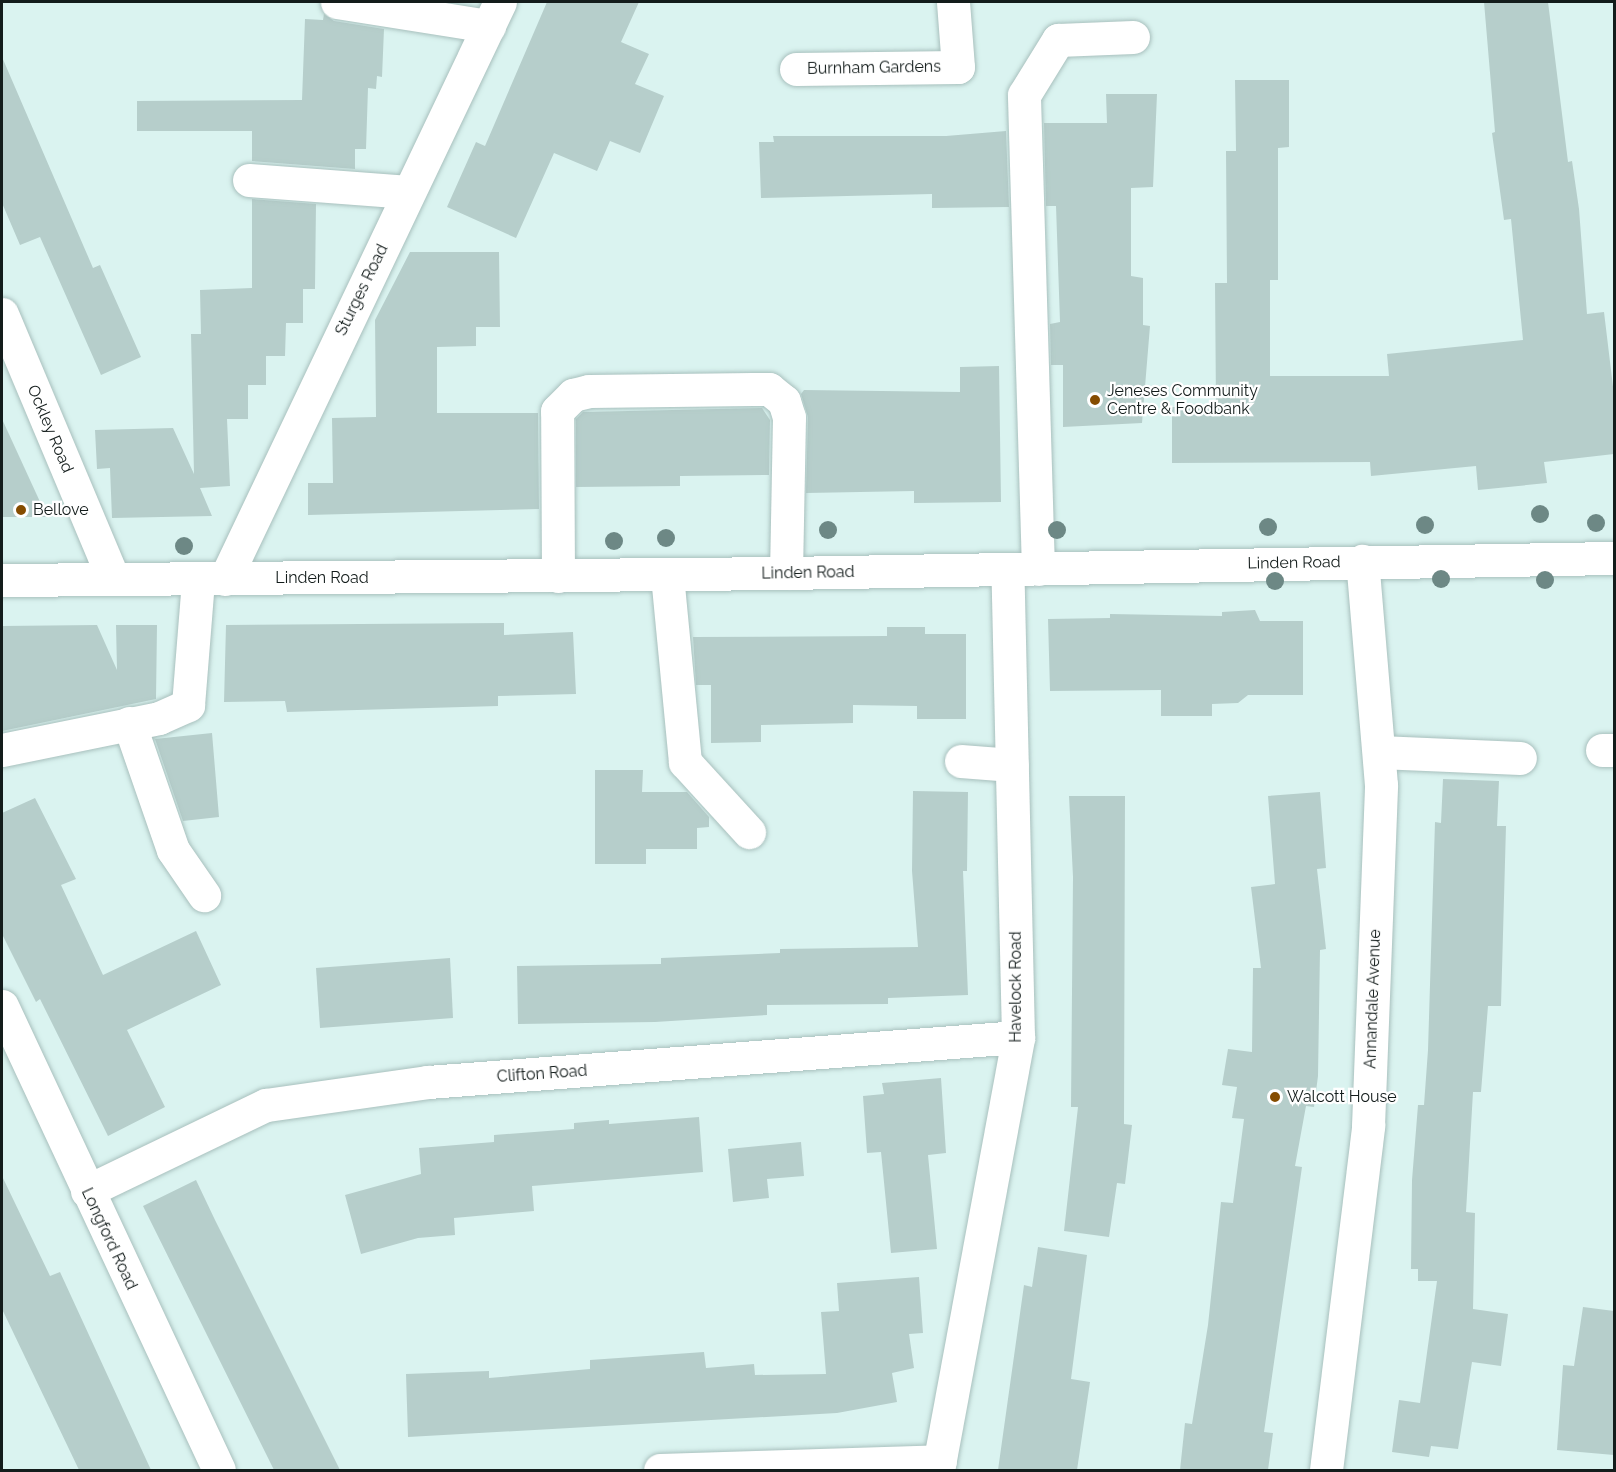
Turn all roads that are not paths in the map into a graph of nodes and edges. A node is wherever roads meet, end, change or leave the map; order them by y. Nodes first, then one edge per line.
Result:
1 (337, 2) edge
2 (953, 2) edge
3 (494, 14) edge
4 (1132, 37) dead end
5 (796, 69) dead end
6 (249, 180) dead end
7 (409, 192) junction
8 (2, 314) edge
9 (1614, 558) edge
10 (1362, 561) junction
11 (1023, 569) junction
12 (786, 573) junction
13 (667, 574) junction
14 (558, 576) junction
15 (114, 578) junction
16 (211, 579) junction
17 (2, 580) edge
18 (129, 723) junction
19 (2, 750) edge
20 (1378, 752) junction
21 (1520, 758) dead end
22 (960, 761) dead end
23 (1012, 765) junction
24 (749, 832) dead end
25 (204, 895) dead end
26 (2, 1006) edge
27 (1018, 1037) junction
28 (87, 1191) junction
29 (939, 1466) edge
30 (219, 1470) edge
31 (660, 1470) edge
32 (1326, 1470) edge

1 - 3 street
2 - 5 street, Burnham Gardens
3 - 7 street, Sturges Road
4 - 11 street, Havelock Road
6 - 7 street
7 - 16 street, Sturges Road
8 - 15 street, Ockley Road
9 - 10 street, Linden Road
10 - 11 street, Linden Road
10 - 20 street, Annandale Avenue
11 - 12 street, Linden Road
11 - 23 street, Havelock Road
12 - 13 street, Linden Road
12 - 14 street
13 - 14 street, Linden Road
13 - 24 street
14 - 16 street, Linden Road
15 - 16 street, Linden Road
15 - 17 street, Linden Road
16 - 18 street
18 - 19 street
18 - 25 street
20 - 21 street
20 - 32 street, Annandale Avenue
22 - 23 street
23 - 27 street, Havelock Road
26 - 28 street, Longford Road
27 - 28 street, Clifton Road
27 - 29 street, Havelock Road
28 - 30 street, Longford Road
29 - 31 street

